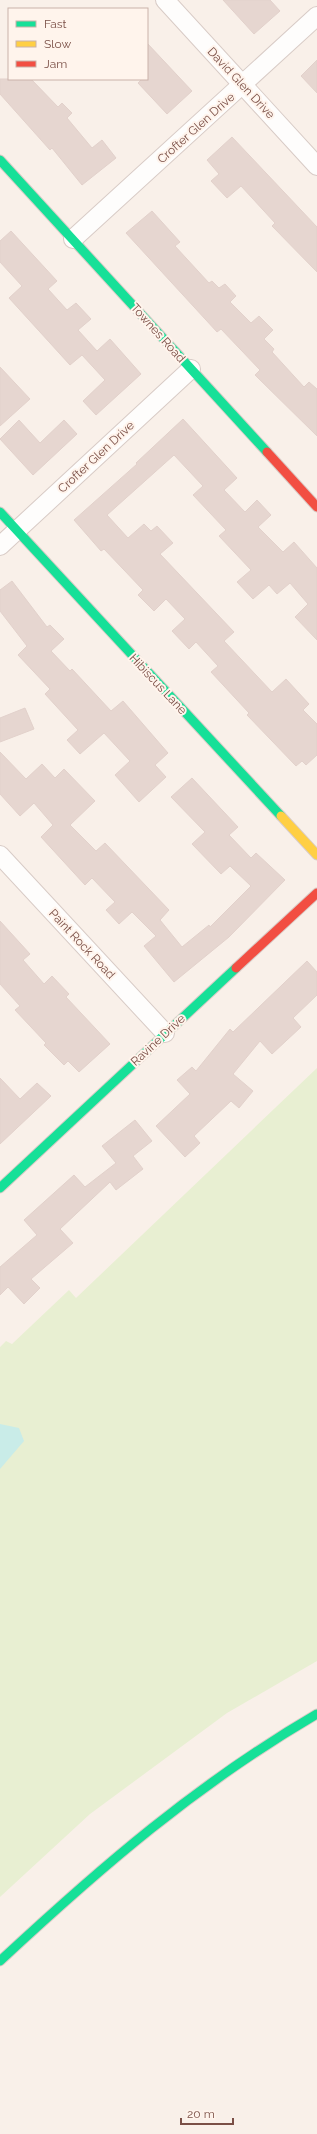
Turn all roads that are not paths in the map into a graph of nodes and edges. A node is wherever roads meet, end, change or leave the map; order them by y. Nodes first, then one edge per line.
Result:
1 (164, 0) edge
2 (317, 16) edge
3 (243, 85) junction
4 (0, 160) edge
5 (317, 166) edge
6 (73, 240) junction
7 (191, 369) junction
8 (317, 506) edge
9 (0, 512) edge
10 (17, 530) junction
11 (0, 546) edge
12 (0, 855) edge
13 (317, 855) edge
14 (317, 893) edge
15 (165, 1033) junction
16 (0, 1188) edge
17 (317, 1714) edge
18 (0, 1961) edge

1 - 3 street, David Glen Drive
2 - 3 street, Crofter Glen Drive
3 - 5 street, David Glen Drive
3 - 6 street, Crofter Glen Drive
4 - 6 street, Townes Road
6 - 7 street, Townes Road
7 - 8 street, Townes Road
7 - 10 street, Crofter Glen Drive
9 - 10 street, Hibiscus Lane
10 - 11 street, Crofter Glen Drive
10 - 13 street, Hibiscus Lane
12 - 15 street, Paint Rock Road
14 - 15 street, Ravine Drive
15 - 16 street, Ravine Drive
17 - 18 street

